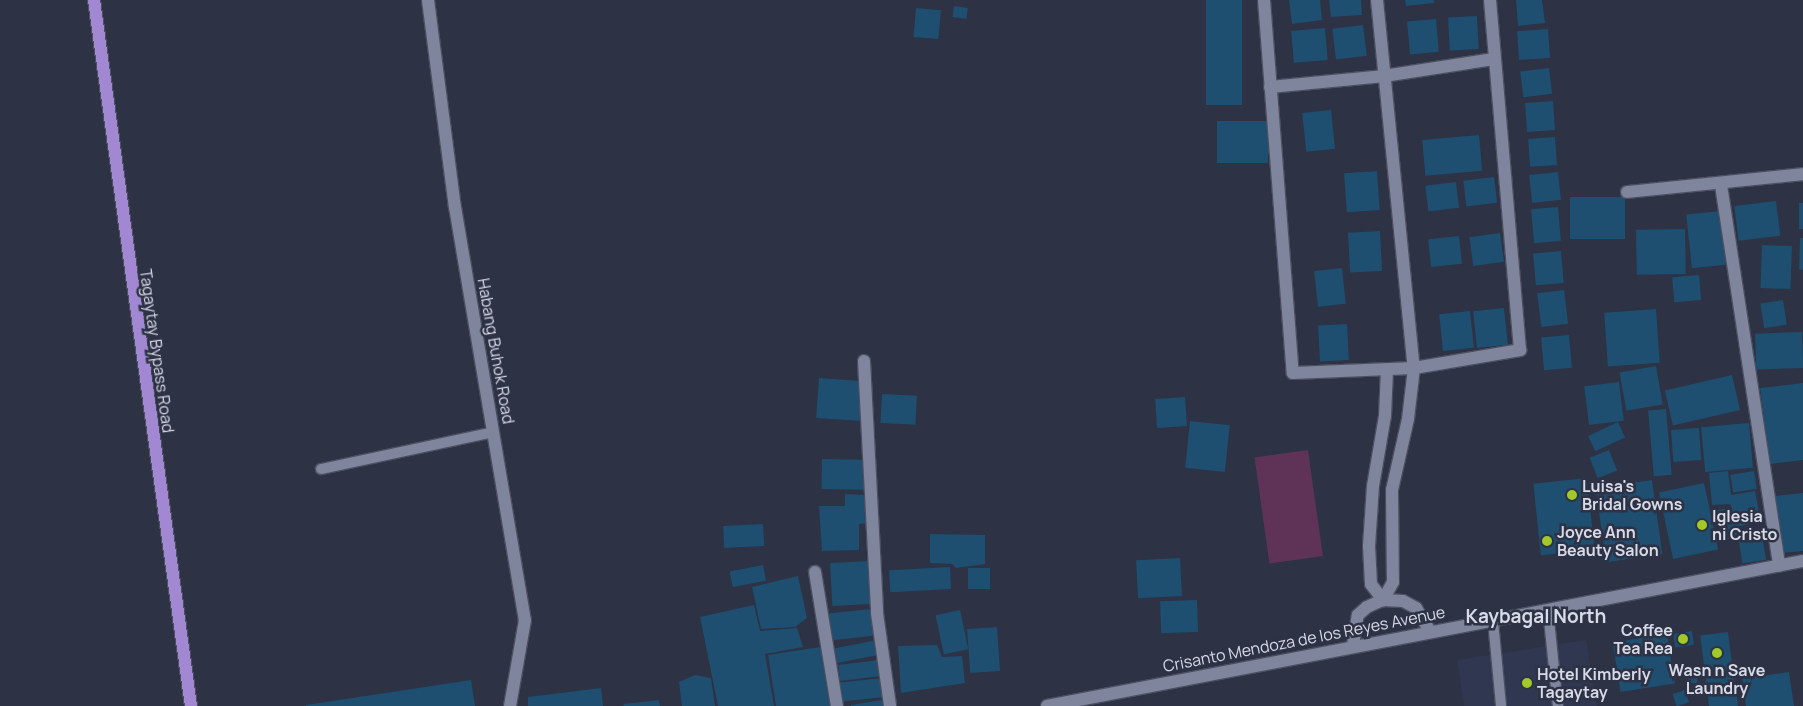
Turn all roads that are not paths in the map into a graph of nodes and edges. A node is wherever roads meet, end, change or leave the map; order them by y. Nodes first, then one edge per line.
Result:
1 (94, 0) edge
2 (428, 0) edge
3 (1264, 0) edge
4 (1377, 0) edge
5 (1490, 0) edge
6 (1494, 59) junction
7 (1384, 76) junction
8 (1270, 87) junction
9 (1803, 174) edge
10 (1721, 184) junction
11 (1627, 192) dead end
12 (864, 361) dead end
13 (1414, 368) junction
14 (1386, 370) junction
15 (493, 432) junction
16 (321, 469) dead end
17 (1803, 560) edge
18 (1779, 566) junction
19 (815, 572) dead end
20 (1384, 600) junction
21 (1548, 610) junction
22 (1494, 620) junction
23 (1430, 632) junction
24 (1353, 645) junction
25 (191, 706) edge
26 (510, 706) edge
27 (837, 706) edge
28 (890, 706) edge
29 (1047, 706) edge
30 (1501, 706) edge
31 (1558, 706) edge

1 - 25 main road, Tagaytay Bypass Road
2 - 15 street, Habang Buhok Road
3 - 8 street
4 - 7 street
5 - 6 street
6 - 7 street
6 - 13 street
7 - 8 street
7 - 13 street
8 - 14 street
9 - 10 street
10 - 11 street
10 - 18 street
12 - 28 street
13 - 14 street
13 - 20 street
14 - 20 street
15 - 16 lane
15 - 26 street, Habang Buhok Road
17 - 18 street, Crisanto Mendoza de los Reyes Avenue
18 - 21 street, Crisanto Mendoza de los Reyes Avenue
19 - 27 street
20 - 23 street
20 - 24 street
21 - 22 street, Crisanto Mendoza de los Reyes Avenue
21 - 31 lane
22 - 23 street, Crisanto Mendoza de los Reyes Avenue
22 - 30 lane
23 - 24 street, Crisanto Mendoza de los Reyes Avenue
24 - 29 street, Crisanto Mendoza de los Reyes Avenue

